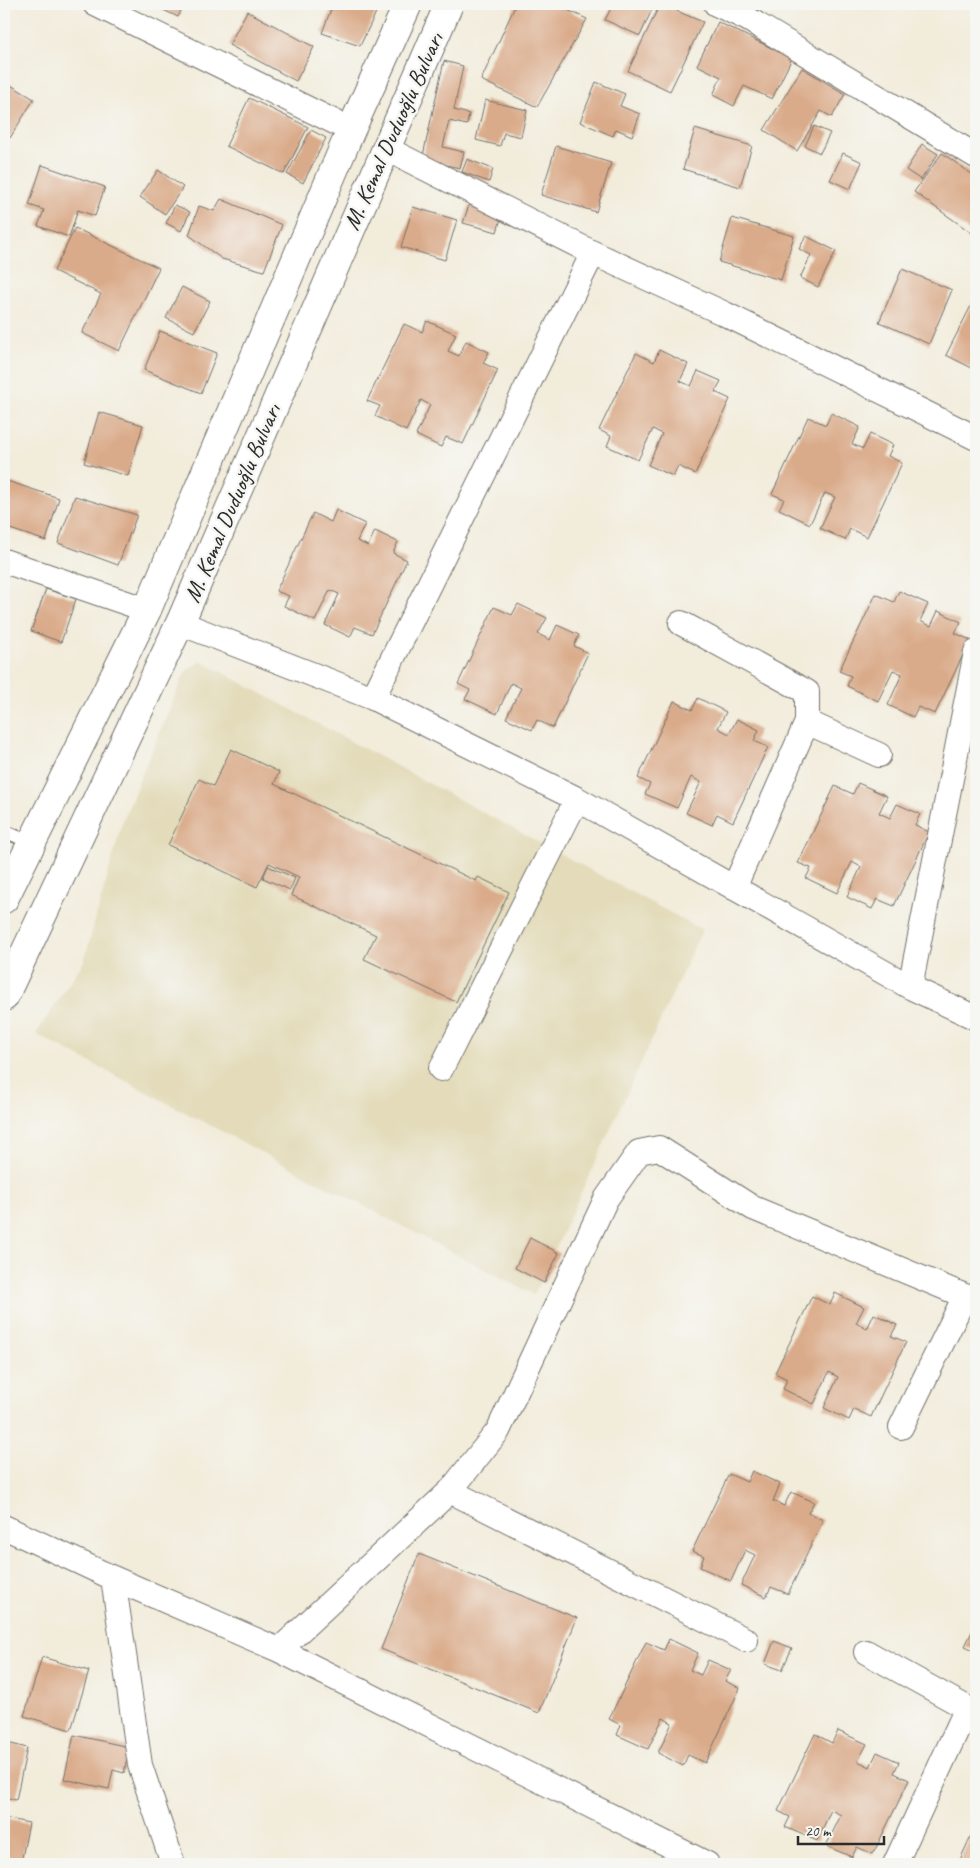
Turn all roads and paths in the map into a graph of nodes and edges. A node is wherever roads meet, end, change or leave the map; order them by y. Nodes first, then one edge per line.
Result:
1 (95, 4) edge
2 (408, 4) edge
3 (449, 4) edge
4 (716, 4) edge
5 (140, 13) edge
6 (351, 130) junction
7 (385, 148) junction
8 (976, 156) edge
9 (593, 254) junction
10 (976, 438) edge
11 (4, 561) edge
12 (147, 610) junction
13 (180, 623) junction
14 (681, 623) dead end
15 (976, 652) edge
16 (373, 698) junction
17 (807, 722) junction
18 (879, 755) dead end
19 (577, 799) junction
20 (4, 831) edge
21 (32, 843) junction
22 (734, 888) junction
23 (4, 899) edge
24 (910, 987) junction
25 (4, 997) edge
26 (976, 1018) edge
27 (441, 1069) dead end
28 (971, 1297) edge
29 (901, 1427) dead end
30 (450, 1491) junction
31 (4, 1527) edge
32 (113, 1578) junction
33 (746, 1640) dead end
34 (279, 1650) junction
35 (866, 1652) dead end
36 (972, 1710) edge
37 (173, 1864) edge
38 (707, 1864) edge
39 (895, 1864) edge

1 - 5 street
2 - 6 street, M. Kemal Duduoğlu Bulvarı
3 - 7 street, M. Kemal Duduoğlu Bulvarı
4 - 8 street
5 - 6 street
6 - 7 street
6 - 12 street, M. Kemal Duduoğlu Bulvarı
7 - 9 street
7 - 13 street, M. Kemal Duduoğlu Bulvarı
9 - 10 street
9 - 16 street
11 - 12 street
12 - 13 street
12 - 21 street, M. Kemal Duduoğlu Bulvarı
13 - 16 street
13 - 25 street, M. Kemal Duduoğlu Bulvarı
14 - 17 street
15 - 24 street
16 - 19 street
17 - 18 street
17 - 22 street
19 - 22 street
19 - 27 street
20 - 21 lane
21 - 23 street, M. Kemal Duduoğlu Bulvarı
22 - 24 street
24 - 26 street
28 - 29 street
28 - 30 street
30 - 33 street
30 - 34 street
31 - 32 street
32 - 34 street
32 - 37 street
34 - 38 street
35 - 36 street
36 - 39 street

